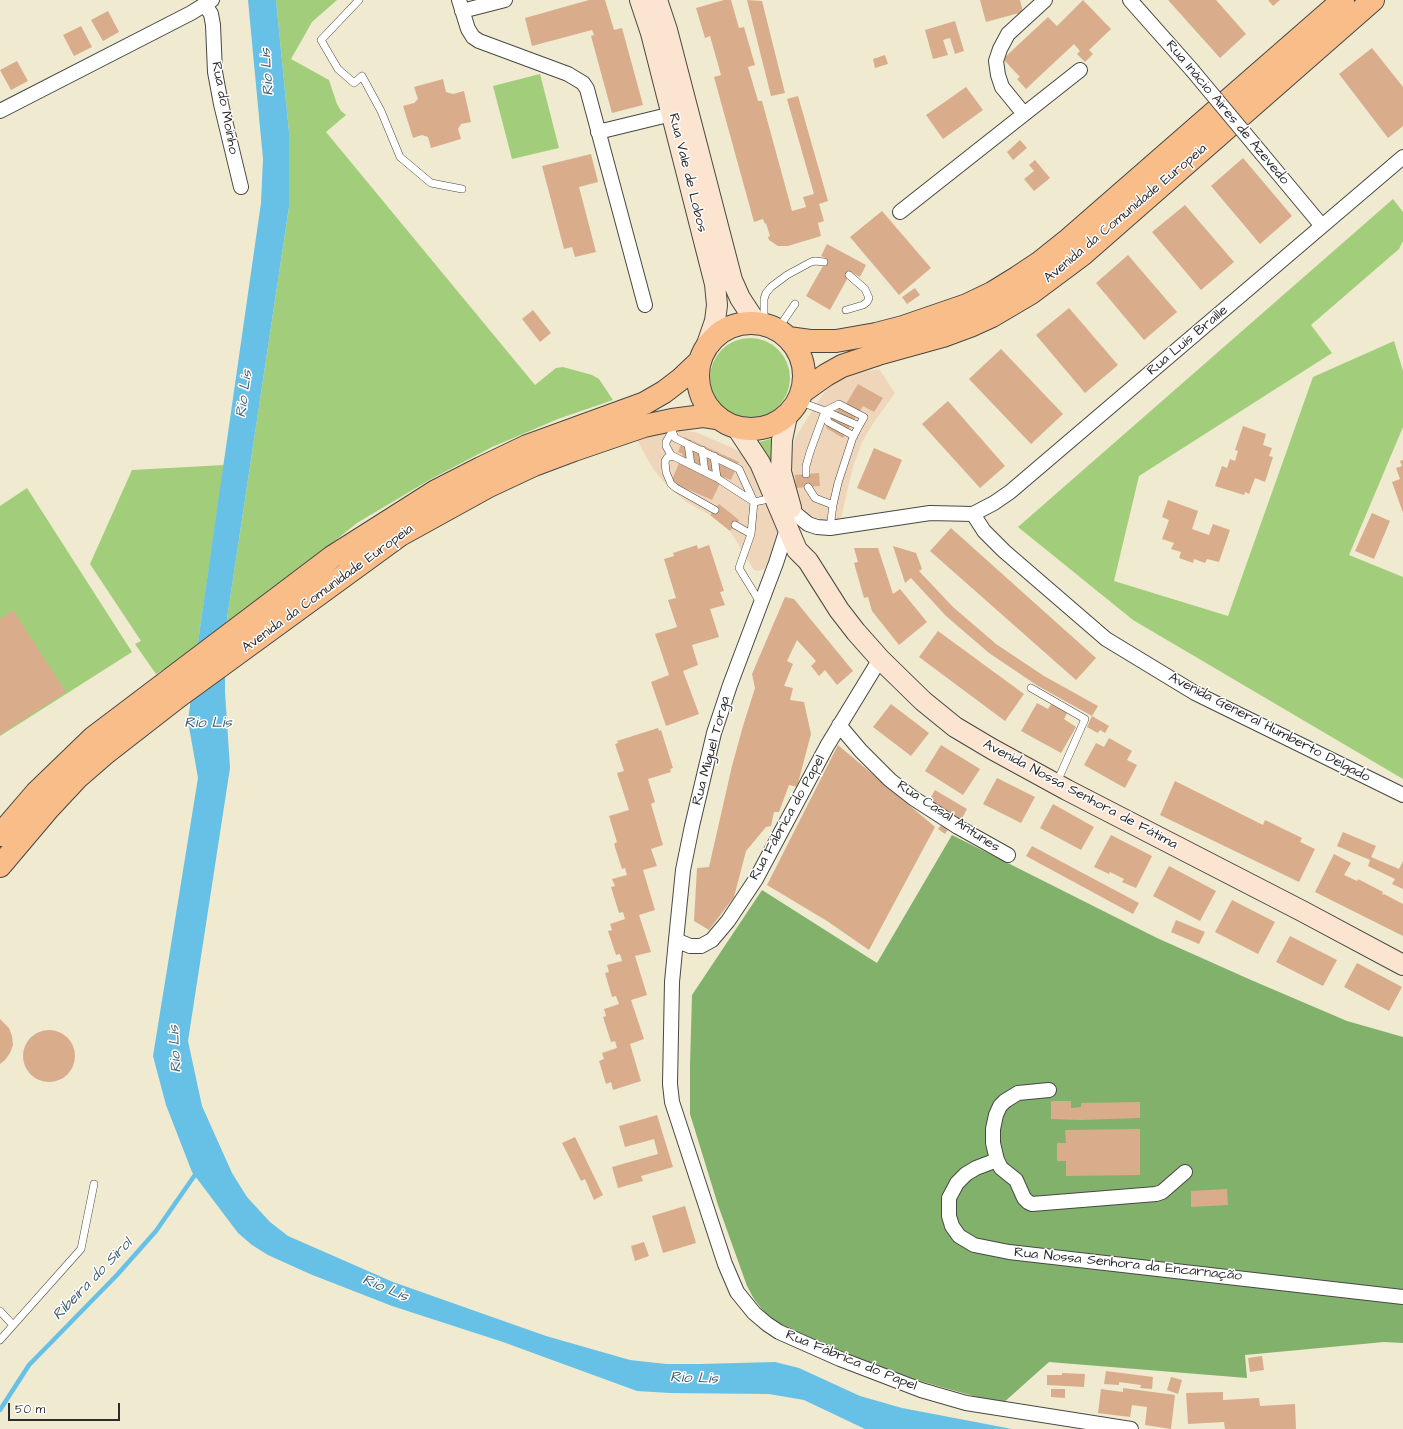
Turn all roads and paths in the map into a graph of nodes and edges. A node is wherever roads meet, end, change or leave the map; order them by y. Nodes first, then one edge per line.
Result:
1 (359, 0) edge
2 (505, 0) edge
3 (640, 0) edge
4 (657, 0) edge
5 (1045, 0) edge
6 (1130, 0) edge
7 (1343, 0) edge
8 (1373, 0) edge
9 (201, 4) edge
10 (461, 6) edge
11 (1080, 70) dead end
12 (0, 111) edge
13 (672, 114) junction
14 (1024, 114) junction
15 (598, 132) junction
16 (1402, 160) edge
17 (241, 187) dead end
18 (462, 189) dead end
19 (900, 212) dead end
20 (1322, 226) junction
21 (824, 262) dead end
22 (849, 275) dead end
23 (795, 304) dead end
24 (644, 305) dead end
25 (846, 310) dead end
26 (772, 329) junction
27 (703, 354) junction
28 (796, 403) junction
29 (825, 411) junction
30 (693, 416) junction
31 (717, 418) junction
32 (859, 426) junction
33 (737, 428) junction
34 (672, 431) junction
35 (854, 436) junction
36 (688, 444) junction
37 (702, 450) junction
38 (714, 456) junction
39 (674, 457) junction
40 (692, 465) junction
41 (705, 472) junction
42 (806, 474) dead end
43 (717, 478) junction
44 (770, 485) junction
45 (808, 487) dead end
46 (754, 502) junction
47 (833, 504) junction
48 (714, 510) dead end
49 (973, 514) junction
50 (789, 519) junction
51 (735, 525) dead end
52 (830, 528) junction
53 (751, 534) junction
54 (761, 604) junction
55 (277, 611) junction
56 (880, 659) junction
57 (174, 688) junction
58 (1031, 688) dead end
59 (840, 725) junction
60 (1056, 784) junction
61 (1403, 795) edge
62 (0, 835) edge
63 (1008, 855) dead end
64 (0, 866) edge
65 (676, 940) junction
66 (1403, 965) edge
67 (672, 982) joint
68 (1049, 1090) dead end
69 (997, 1160) junction
70 (1185, 1172) dead end
71 (94, 1184) dead end
72 (1403, 1297) edge
73 (0, 1312) edge
74 (13, 1325) junction
75 (0, 1339) edge
76 (1131, 1429) edge

1 - 18 lane
2 - 10 street
3 - 13 main road, Rua Vale de Lobos
4 - 26 main road, Rua Vale de Lobos
5 - 14 street
6 - 20 street, Rua Inácio Aires de Azevedo, bridge
7 - 26 main road, Avenida da Comunidade Europeia
8 - 28 main road, Avenida da Comunidade Europeia
9 - 12 street
9 - 17 street, Rua do Moinho
10 - 15 street
11 - 14 street
13 - 15 street
13 - 27 main road, Rua Vale de Lobos
14 - 19 street
15 - 24 street
16 - 20 street, Rua Luís Braille
20 - 49 street, Rua Luís Braille
21 - 26 lane
22 - 25 lane
23 - 26 lane
26 - 27 main road
26 - 28 main road
27 - 31 main road
27 - 55 main road, Avenida da Comunidade Europeia
28 - 29 lane
28 - 33 main road
28 - 50 main road, Avenida Nossa Senhora de Fátima
29 - 32 lane
29 - 32 lane
29 - 35 lane
29 - 42 lane
30 - 31 main road, Avenida da Comunidade Europeia
30 - 34 lane
30 - 55 main road, Avenida da Comunidade Europeia
31 - 33 main road
32 - 35 lane
33 - 44 main road, Avenida Nossa Senhora de Fátima
34 - 36 lane
34 - 39 lane
35 - 47 lane
36 - 37 lane
36 - 40 lane
37 - 38 lane
37 - 41 lane
38 - 43 lane
38 - 46 lane
39 - 40 lane
39 - 48 lane
40 - 41 lane
41 - 43 lane
43 - 46 lane
44 - 46 lane
44 - 50 main road, Avenida Nossa Senhora de Fátima
45 - 47 lane
46 - 53 lane
47 - 52 lane
49 - 52 street
49 - 61 street, Avenida General Humberto Delgado
50 - 52 street
50 - 54 street, Rua Miguel Torga
50 - 56 main road, Avenida Nossa Senhora de Fátima
51 - 53 lane
53 - 54 lane
54 - 65 street, Rua Miguel Torga
55 - 57 main road, Avenida da Comunidade Europeia
56 - 59 street, Rua Fábrica do Papel
56 - 60 main road, Avenida Nossa Senhora de Fátima
57 - 62 main road, Avenida da Comunidade Europeia
57 - 64 main road, Avenida da Comunidade Europeia
58 - 60 lane
59 - 63 street, Rua Casal Antunes
59 - 65 street, Rua Fábrica do Papel
60 - 66 main road, Avenida Nossa Senhora de Fátima
65 - 67 street, Rua Miguel Torga
67 - 76 street, Rua Fábrica do Papel
68 - 69 street
69 - 70 street
69 - 72 street, Rua Nossa Senhora da Encarnação
71 - 74 lane
73 - 74 lane
74 - 75 lane

